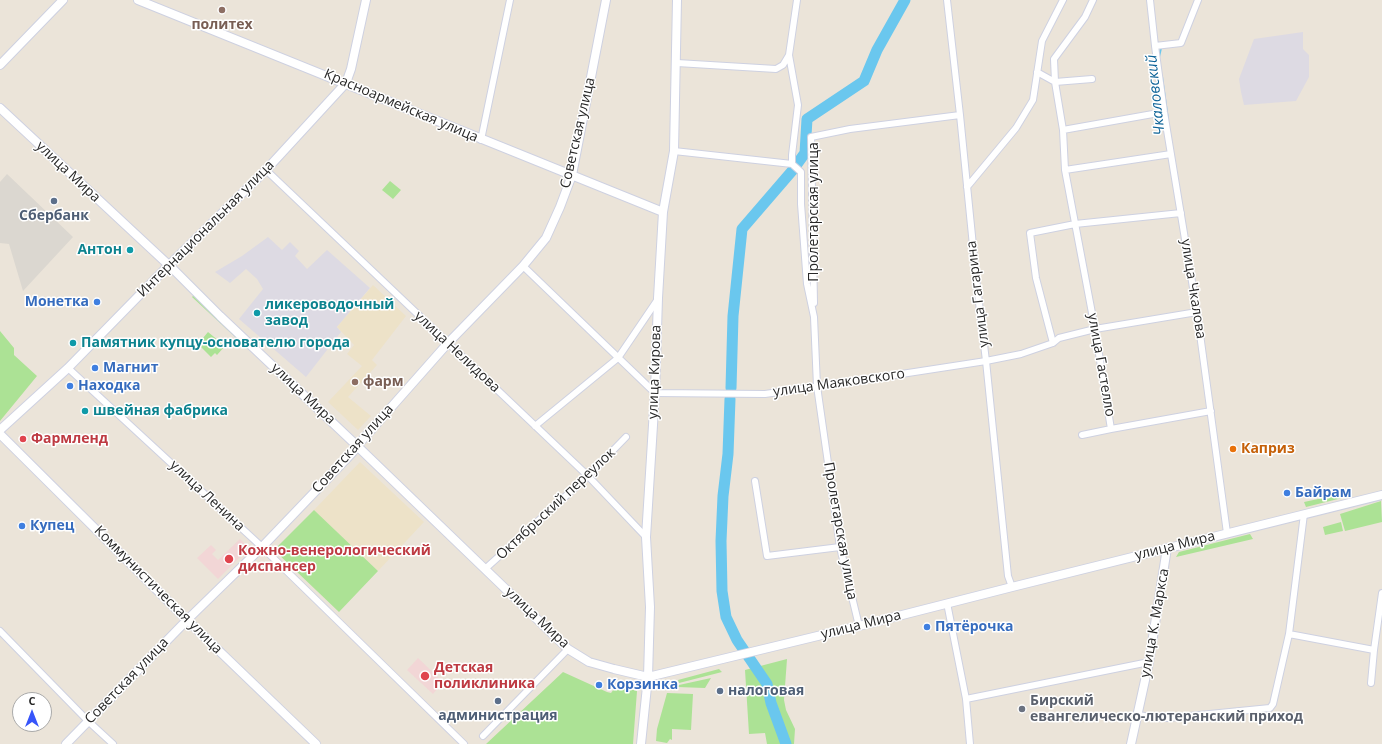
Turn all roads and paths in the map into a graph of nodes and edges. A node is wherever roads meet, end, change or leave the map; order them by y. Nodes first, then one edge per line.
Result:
1 (63, 0) edge
2 (138, 0) edge
3 (366, 0) edge
4 (510, 0) edge
5 (606, 0) edge
6 (677, 0) edge
7 (797, 0) edge
8 (947, 0) edge
9 (1063, 0) edge
10 (1093, 0) edge
11 (1198, 0) edge
12 (1151, 2) edge
13 (1155, 46) junction
14 (789, 55) junction
15 (677, 63) junction
16 (0, 65) edge
17 (1037, 72) junction
18 (1092, 79) dead end
19 (1055, 82) junction
20 (346, 83) junction
21 (0, 108) edge
22 (1164, 112) junction
23 (960, 116) junction
24 (1064, 130) junction
25 (481, 140) junction
26 (674, 151) junction
27 (1171, 154) junction
28 (792, 164) junction
29 (266, 170) junction
30 (1065, 170) junction
31 (572, 175) junction
32 (966, 187) junction
33 (663, 212) junction
34 (1181, 213) junction
35 (1075, 224) junction
36 (169, 265) junction
37 (523, 266) junction
38 (658, 298) junction
39 (1197, 312) junction
40 (814, 317) junction
41 (1095, 329) junction
42 (448, 343) junction
43 (1053, 343) junction
44 (618, 358) junction
45 (986, 361) junction
46 (68, 368) junction
47 (817, 386) junction
48 (655, 393) junction
49 (1211, 411) junction
50 (535, 426) junction
51 (1112, 429) junction
52 (0, 430) edge
53 (0, 434) edge
54 (1082, 436) dead end
55 (626, 437) dead end
56 (358, 446) junction
57 (588, 476) junction
58 (755, 481) dead end
59 (1382, 495) edge
60 (1304, 514) junction
61 (1227, 534) junction
62 (646, 537) junction
63 (262, 547) junction
64 (840, 547) junction
65 (1167, 548) junction
66 (485, 570) junction
67 (1012, 587) junction
68 (1382, 593) edge
69 (948, 603) junction
70 (188, 620) junction
71 (859, 626) junction
72 (0, 631) edge
73 (1290, 634) junction
74 (568, 649) junction
75 (1374, 650) junction
76 (1149, 662) junction
77 (648, 677) junction
78 (1371, 683) dead end
79 (966, 699) junction
80 (1138, 715) junction
81 (88, 721) junction
82 (483, 736) dead end
83 (66, 744) edge
84 (113, 744) edge
85 (316, 744) edge
86 (464, 744) edge
87 (641, 744) edge
88 (970, 744) edge
89 (1131, 744) edge

1 - 16 main road
2 - 20 main road, Красноармейская улица
3 - 20 main road, Интернациональная улица
4 - 25 street
5 - 31 main road, Советская улица
6 - 15 main road, улица Кирова
7 - 14 street, Пролетарская улица
8 - 23 street, улица Гагарина
9 - 17 street
10 - 19 street, улица Гастелло
11 - 13 street
12 - 13 street, улица Чкалова
13 - 22 street, улица Чкалова
14 - 15 street
14 - 28 street, Пролетарская улица
15 - 26 main road, улица Кирова
17 - 19 street
17 - 32 street
18 - 19 street
19 - 24 street, улица Гастелло
20 - 25 main road, Красноармейская улица
20 - 29 main road, Интернациональная улица
21 - 36 main road, улица Мира
22 - 24 street
22 - 27 street, улица Чкалова
23 - 32 street, улица Гагарина
23 - 40 street, Пролетарская улица
24 - 30 street, улица Гастелло
25 - 31 main road, Красноармейская улица
26 - 28 street
26 - 33 main road, улица Кирова
27 - 30 street
27 - 34 street, улица Чкалова
28 - 40 street, Пролетарская улица
29 - 36 main road, Интернациональная улица
29 - 42 street, улица Нелидова
30 - 35 street, улица Гастелло
31 - 33 main road, Красноармейская улица
31 - 37 main road, Советская улица
32 - 45 street, улица Гагарина
33 - 38 main road, улица Кирова
34 - 35 street
34 - 39 street, улица Чкалова
35 - 41 street, улица Гастелло
35 - 43 street
36 - 46 main road, Интернациональная улица
36 - 56 main road, улица Мира
37 - 42 main road, Советская улица
37 - 44 street
38 - 44 street
38 - 48 main road, улица Кирова
39 - 41 street, улица Маяковского
39 - 49 street, улица Чкалова
40 - 47 street, Пролетарская улица
41 - 43 street, улица Маяковского
41 - 51 street, улица Гастелло
42 - 50 street, улица Нелидова
42 - 56 main road, Советская улица
43 - 45 street, улица Маяковского
44 - 48 street
44 - 50 street
45 - 47 street, улица Маяковского
45 - 67 street, улица Гагарина
46 - 52 main road, Интернациональная улица
46 - 63 street, улица Ленина
47 - 48 street, улица Маяковского
47 - 64 street, Пролетарская улица
48 - 62 main road, улица Кирова
49 - 51 street, улица Гастелло
49 - 61 street, улица Чкалова
50 - 57 street, улица Нелидова
51 - 54 street
53 - 70 main road, Коммунистическая улица
55 - 57 street, Октябрьский переулок
56 - 63 main road, Советская улица
56 - 66 main road, улица Мира
57 - 62 street, улица Нелидова
57 - 66 street, Октябрьский переулок
58 - 64 street
59 - 60 main road, улица Мира
60 - 61 main road, улица Мира
60 - 73 street
61 - 65 main road, улица Мира
62 - 77 main road, улица Кирова
63 - 70 main road, Советская улица
63 - 86 street, улица Ленина
64 - 71 street, Пролетарская улица
65 - 67 main road, улица Мира
65 - 76 main road, улица К. Маркса
66 - 74 main road, улица Мира
67 - 69 main road, улица Мира
68 - 75 street
69 - 71 main road, улица Мира
69 - 79 street
70 - 81 main road, Советская улица
70 - 85 main road, Коммунистическая улица
71 - 77 main road, улица Мира
72 - 81 street
73 - 75 street
73 - 80 street
74 - 77 main road, улица Мира
74 - 82 street
75 - 78 street
76 - 79 street
76 - 80 main road, улица К. Маркса
77 - 87 main road, улица Кирова
79 - 88 street
80 - 89 main road, улица К. Маркса
81 - 83 main road, Советская улица
81 - 84 street

